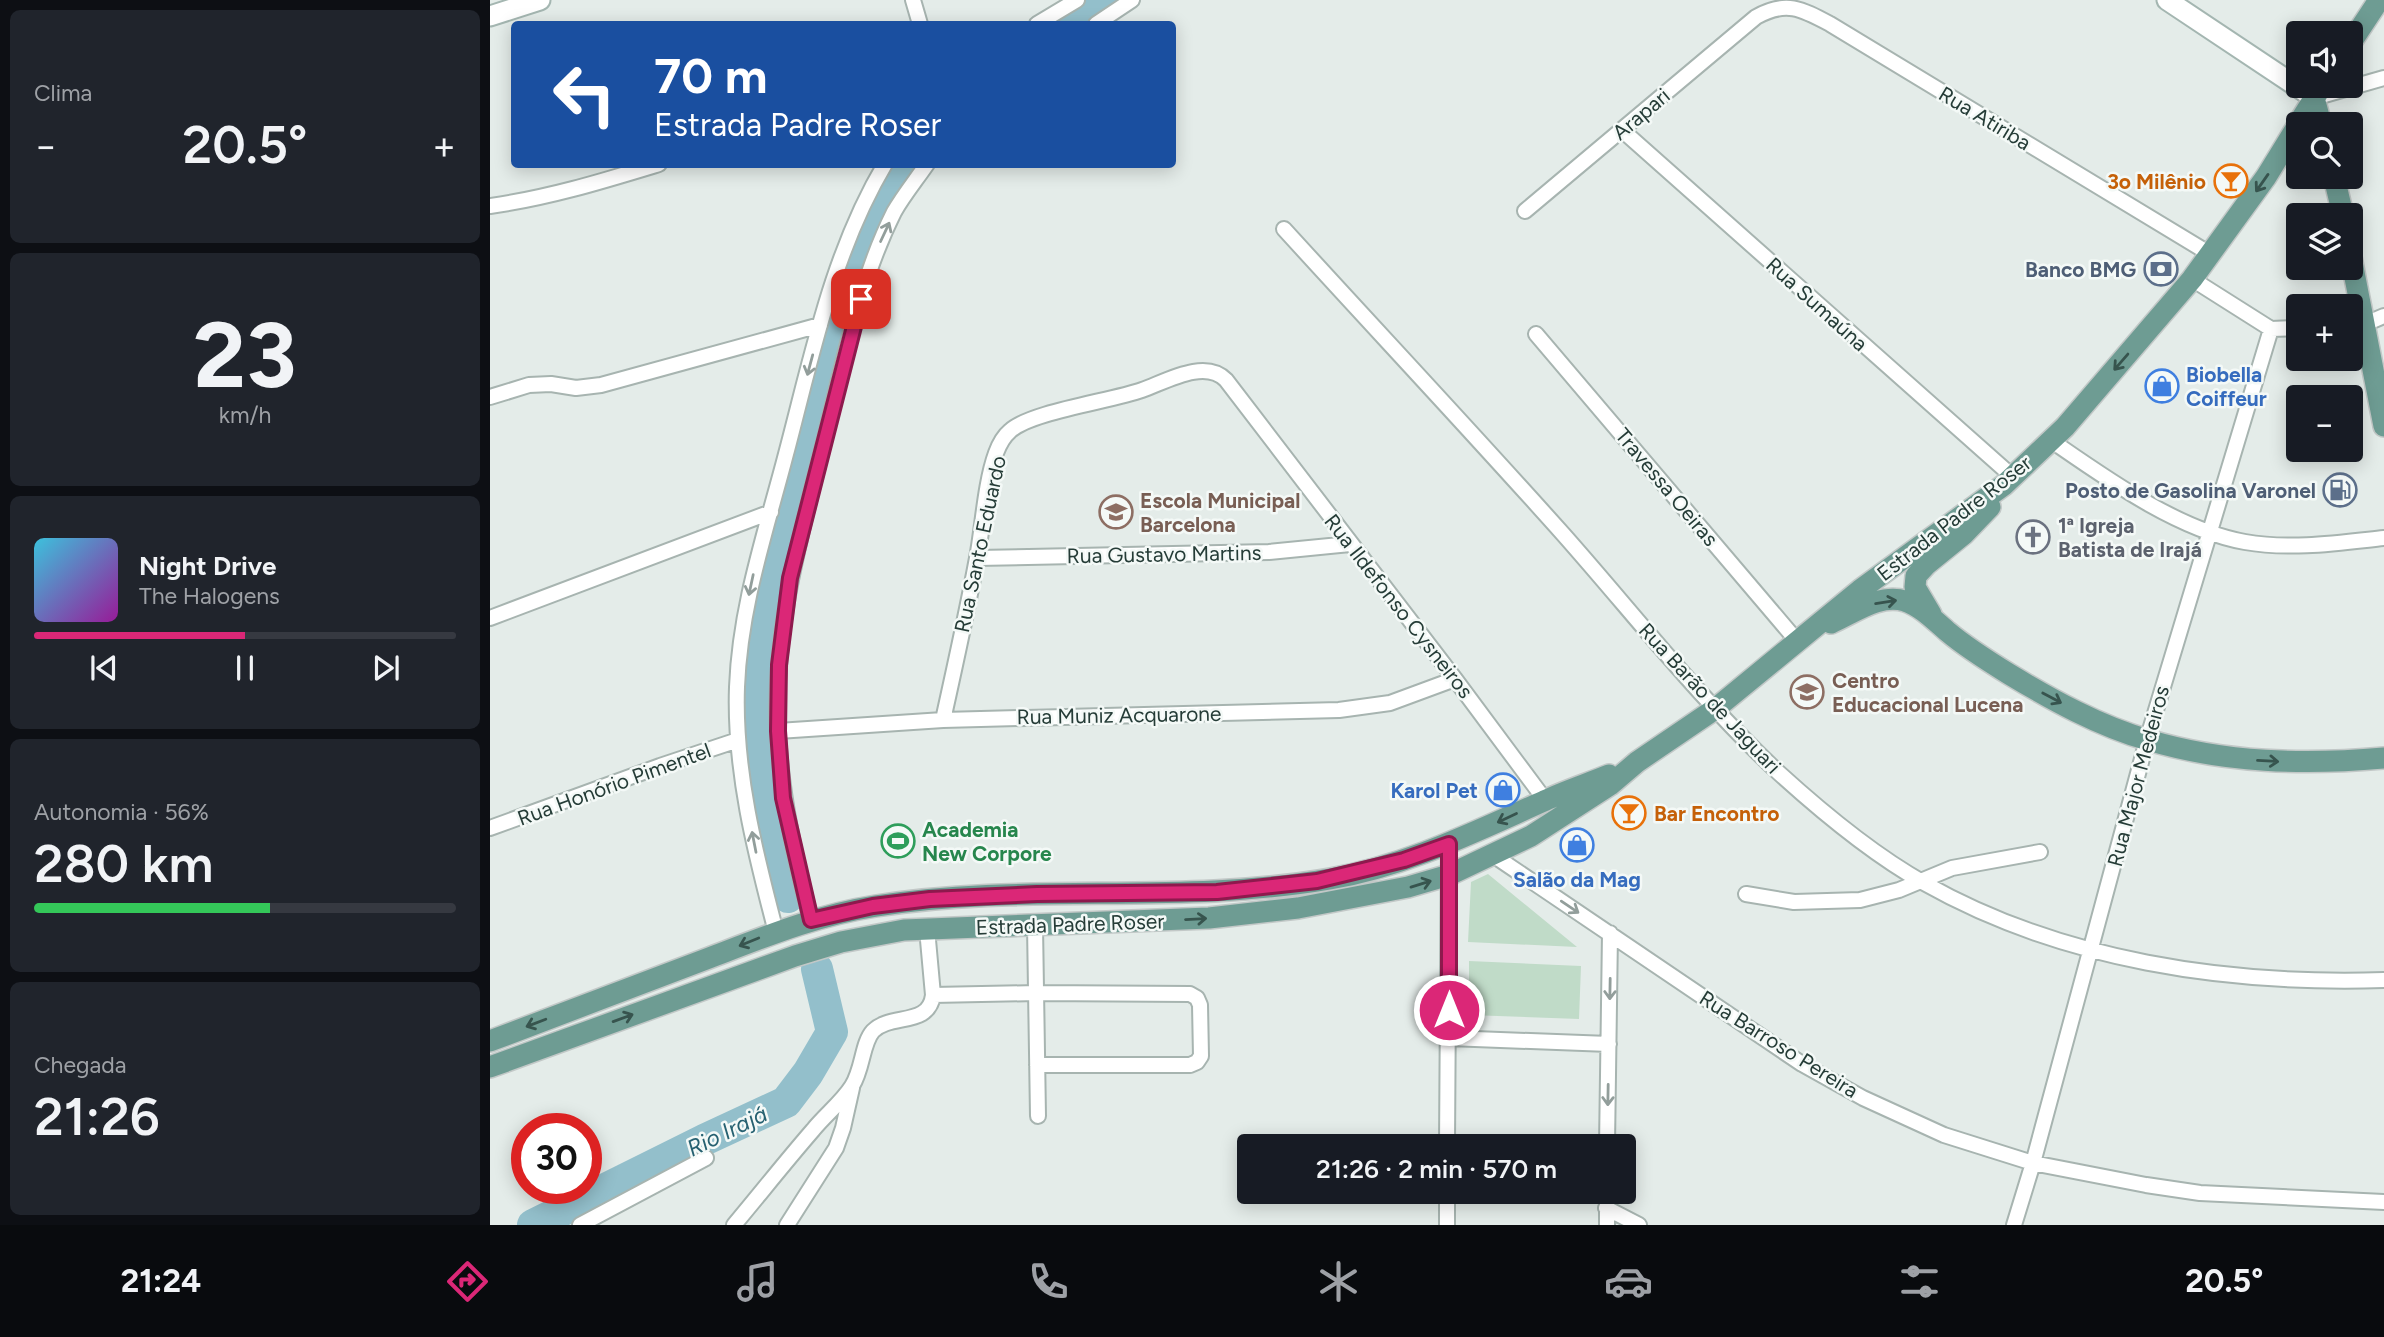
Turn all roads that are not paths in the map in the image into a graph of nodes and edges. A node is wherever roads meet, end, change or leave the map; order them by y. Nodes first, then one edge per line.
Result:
1 (540, 0) edge
2 (913, 0) edge
3 (1077, 0) edge
4 (1132, 0) edge
5 (2167, 0) edge
6 (2379, 0) edge
7 (490, 16) edge
8 (1756, 16) joint
9 (919, 21) edge
10 (1042, 21) edge
11 (1100, 21) edge
12 (2363, 24) edge
13 (2286, 73) edge
14 (2384, 78) edge
15 (2363, 82) edge
16 (1622, 130) junction
17 (2286, 144) edge
18 (646, 168) edge
19 (883, 168) edge
20 (924, 168) edge
21 (490, 206) edge
22 (1525, 211) dead end
23 (1284, 229) dead end
24 (2210, 254) junction
25 (2193, 279) junction
26 (2356, 280) edge
27 (2366, 322) edge
28 (820, 325) junction
29 (2286, 328) edge
30 (2270, 329) junction
31 (1536, 334) dead end
32 (1226, 380) joint
33 (490, 397) edge
34 (2384, 426) edge
35 (2052, 441) junction
36 (2008, 481) junction
37 (771, 512) junction
38 (2208, 532) junction
39 (2384, 538) edge
40 (1350, 544) junction
41 (977, 558) junction
42 (490, 618) edge
43 (1934, 619) junction
44 (1799, 639) junction
45 (1455, 679) junction
46 (1715, 709) junction
47 (943, 720) junction
48 (778, 731) junction
49 (738, 740) junction
50 (2147, 740) junction
51 (2384, 758) edge
52 (1637, 762) junction
53 (1545, 800) junction
54 (490, 828) edge
55 (1449, 844) junction
56 (2040, 852) dead end
57 (1493, 855) junction
58 (1449, 875) junction
59 (1921, 882) junction
60 (1746, 894) dead end
61 (811, 920) junction
62 (1035, 926) junction
63 (927, 929) junction
64 (776, 932) junction
65 (1611, 933) junction
66 (2090, 951) junction
67 (2384, 980) edge
68 (1036, 993) junction
69 (933, 995) junction
70 (1449, 1038) junction
71 (490, 1041) edge
72 (1609, 1044) junction
73 (1037, 1065) junction
74 (490, 1067) edge
75 (852, 1086) junction
76 (1038, 1116) dead end
77 (1447, 1134) edge
78 (1607, 1134) edge
79 (706, 1158) dead end
80 (2033, 1163) junction
81 (2384, 1202) edge
82 (1447, 1204) edge
83 (1606, 1204) edge
84 (1606, 1208) junction
85 (584, 1224) edge
86 (734, 1225) edge
87 (787, 1225) edge
88 (1447, 1225) edge
89 (1607, 1225) edge
90 (1639, 1225) edge
91 (2014, 1225) edge

1 - 7 street
2 - 9 street
3 - 10 street
4 - 11 street
5 - 13 street
6 - 12 main road
8 - 16 street, Arapari
8 - 24 street, Rua Atiriba
14 - 15 street
16 - 22 street, Arapari
16 - 36 street, Rua Sumaúna
17 -> 24 main road, Estrada Padre Roser
18 - 21 street
19 - 28 street
48 -> 20 street
23 - 46 street, Rua Barão de Jaguari
24 - 25 main road, Estrada Padre Roser
25 - 30 street
25 -> 35 main road, Estrada Padre Roser
26 - 27 main road
27 - 34 main road
28 - 33 street
28 -> 37 street
29 - 30 street
30 - 38 street, Rua Major Medeiros
31 - 44 street, Travessa Oeiras
32 - 40 street, Rua Ildefonso Cysneiros
32 - 41 street, Rua Santo Eduardo
35 - 36 main road, Estrada Padre Roser
35 - 38 street
36 - 43 main road
36 - 44 main road, Estrada Padre Roser
37 - 42 street
37 -> 49 street
38 - 39 street
38 - 50 street, Rua Major Medeiros
40 - 41 street, Rua Gustavo Martins
40 - 45 street, Rua Ildefonso Cysneiros
41 - 47 street, Rua Santo Eduardo
44 -> 43 main road
43 -> 50 main road
44 - 46 main road, Estrada Padre Roser
45 - 47 street, Rua Muniz Acquarone
45 - 53 street, Rua Ildefonso Cysneiros
46 - 52 main road, Estrada Padre Roser
46 - 59 street, Rua Barão de Jaguari
47 - 48 street, Rua Muniz Acquarone
48 - 61 street
49 - 54 street, Rua Honório Pimentel
64 -> 49 street
50 -> 51 main road
50 - 66 street, Rua Major Medeiros
52 - 53 main road, Estrada Padre Roser
52 - 57 main road, Estrada Padre Roser
53 -> 55 main road, Estrada Padre Roser
55 - 58 street
55 - 61 main road, Estrada Padre Roser
56 - 59 street
57 - 58 main road, Estrada Padre Roser
57 -> 65 street, Rua Barroso Pereira
62 -> 58 main road, Estrada Padre Roser
58 - 70 street
59 - 60 street
59 - 66 street, Rua Barão de Jaguari
61 - 64 main road, Estrada Padre Roser
62 - 63 main road, Estrada Padre Roser
62 - 68 street
63 - 69 street
74 -> 63 main road, Estrada Padre Roser
64 -> 71 main road, Estrada Padre Roser
65 -> 72 street
65 - 80 street, Rua Barroso Pereira
66 - 67 street, Rua Barão de Jaguari
66 - 80 street, Rua Major Medeiros
68 - 69 street
68 - 73 street
68 - 73 street
69 - 75 street
70 - 72 street
70 - 77 street
72 -> 78 street
73 - 76 street
75 - 86 street
75 - 87 street
79 - 85 street
80 - 81 street, Rua Barroso Pereira
80 - 91 street, Rua Major Medeiros
82 - 88 street
83 - 84 street
84 - 89 street
84 - 90 street

